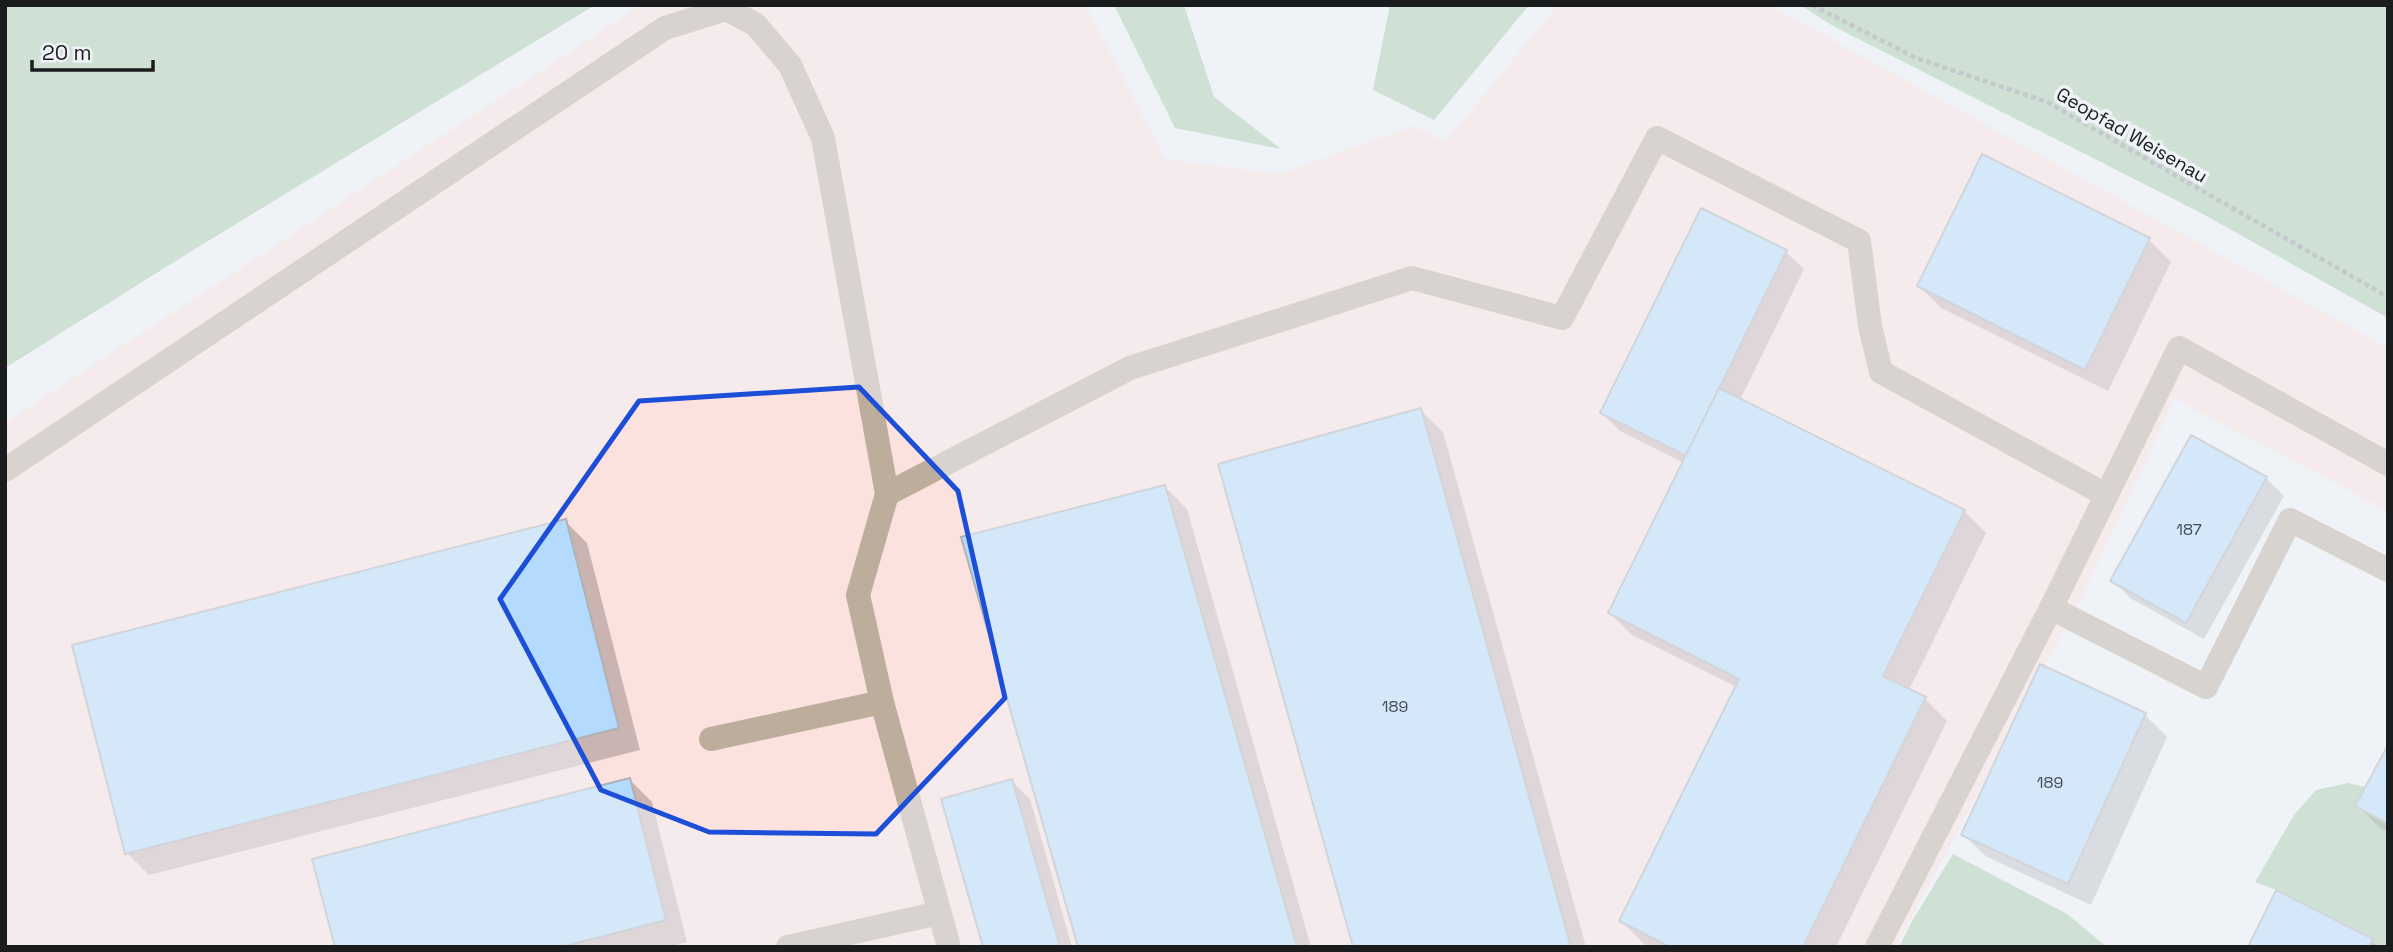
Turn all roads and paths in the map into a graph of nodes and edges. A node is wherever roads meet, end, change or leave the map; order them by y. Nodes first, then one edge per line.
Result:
1 (1812, 5) edge
2 (2388, 297) edge
3 (2388, 464) edge
4 (5, 470) edge
5 (887, 494) junction
6 (2106, 495) junction
7 (2388, 570) edge
8 (2052, 607) junction
9 (882, 702) junction
10 (711, 739) dead end
11 (939, 913) junction
12 (847, 940) edge
13 (788, 947) edge
14 (948, 947) edge
15 (1877, 947) edge

1 - 2 path, Geopfad Weisenau
3 - 6 lane
4 - 5 lane
5 - 6 lane
5 - 9 lane
6 - 8 lane
7 - 8 lane
8 - 15 lane
9 - 10 lane
9 - 11 lane
11 - 12 lane
11 - 14 lane
12 - 13 lane

